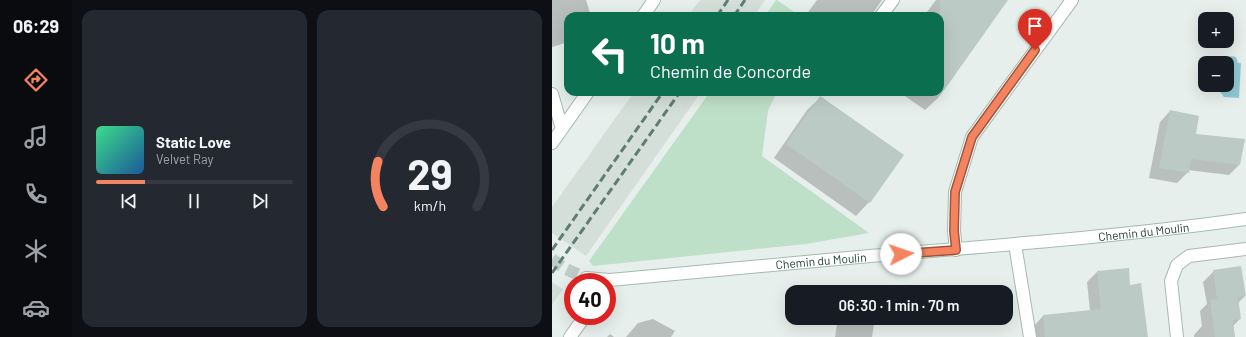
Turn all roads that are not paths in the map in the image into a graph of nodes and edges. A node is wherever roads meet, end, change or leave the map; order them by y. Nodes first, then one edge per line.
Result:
1 (654, 0) edge
2 (893, 0) edge
3 (1072, 0) edge
4 (646, 12) edge
5 (884, 12) edge
6 (552, 94) edge
7 (585, 96) edge
8 (562, 129) junction
9 (552, 143) edge
10 (1246, 219) edge
11 (1015, 244) junction
12 (1246, 249) edge
13 (956, 250) junction
14 (616, 281) edge
15 (579, 325) edge
16 (570, 337) edge
17 (1030, 337) edge
18 (1177, 337) edge

1 - 4 street
2 - 5 street
3 - 13 street
6 - 8 street
7 - 8 street
8 - 9 street
10 - 11 street, Chemin du Moulin
11 - 13 street, Chemin du Moulin
11 - 17 street
12 - 18 street
13 - 14 street, Chemin du Moulin
15 - 16 street

